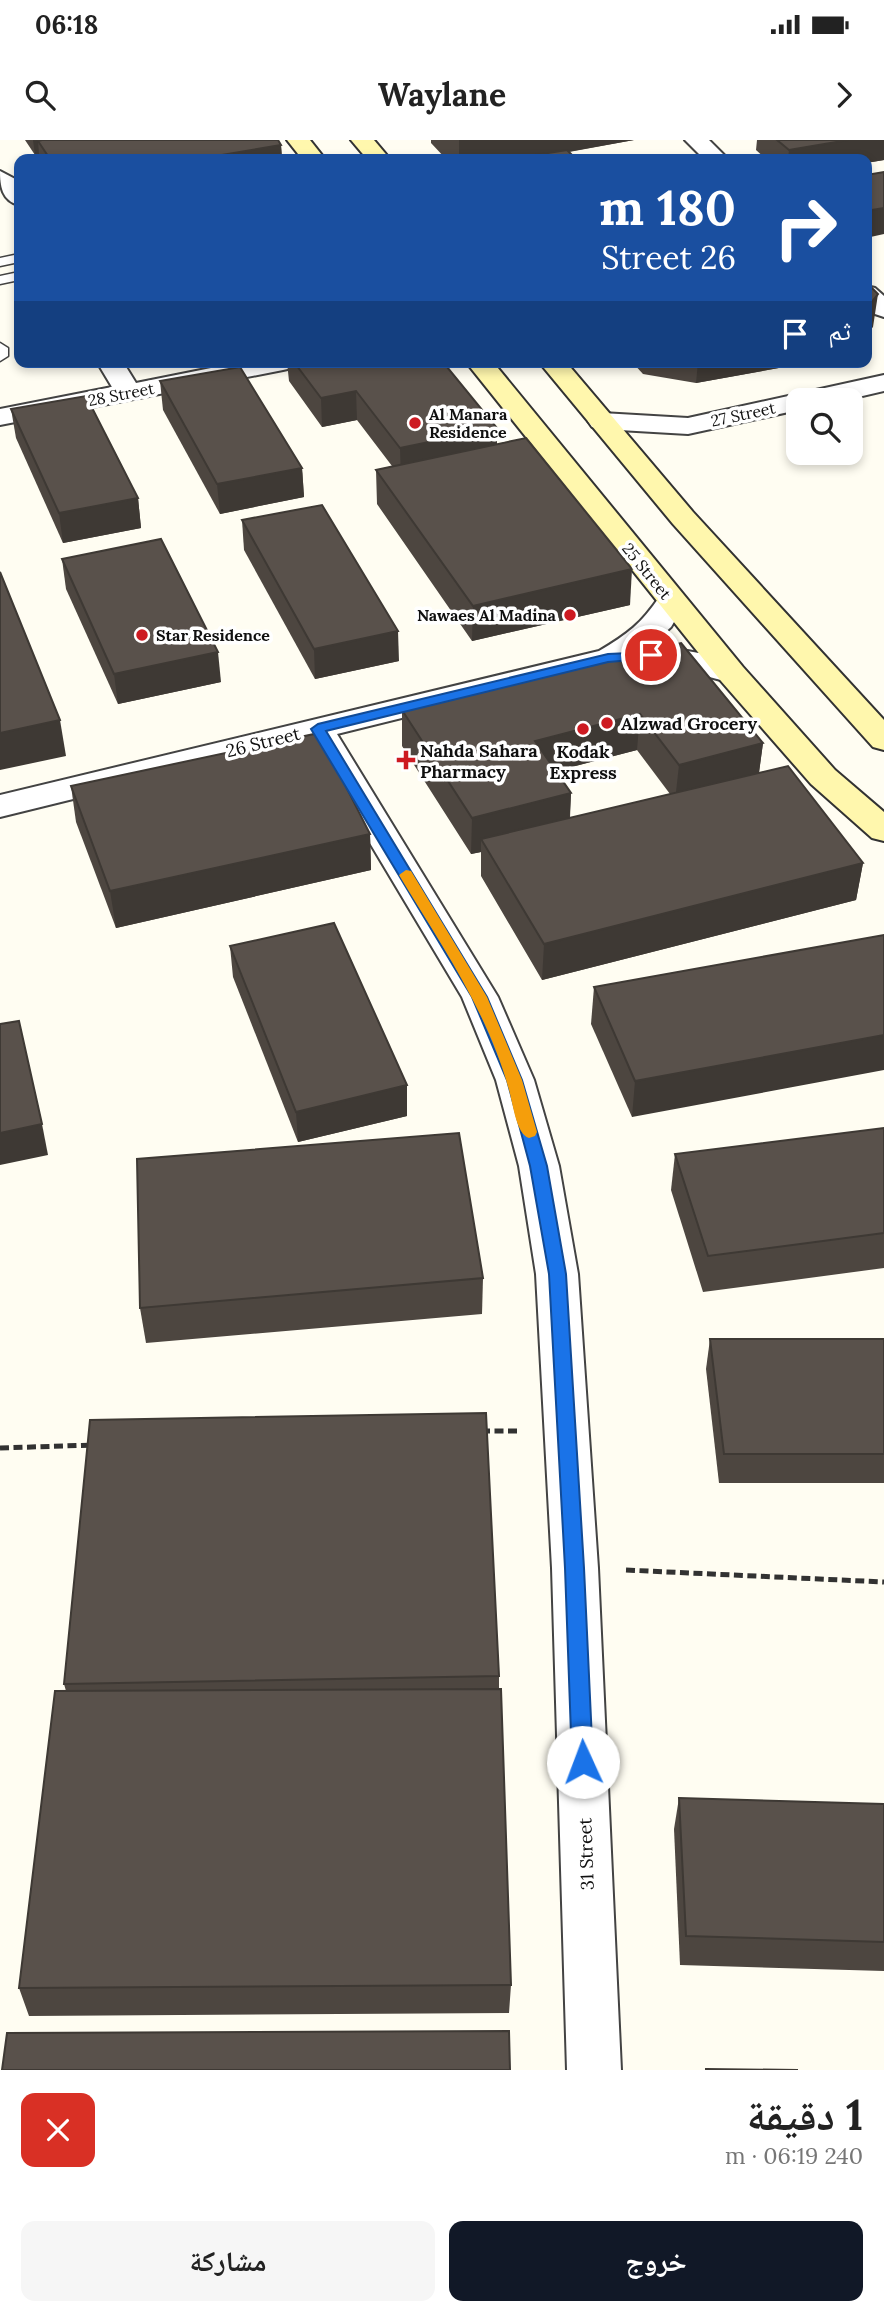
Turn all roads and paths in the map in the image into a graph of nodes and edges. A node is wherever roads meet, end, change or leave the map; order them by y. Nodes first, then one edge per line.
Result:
1 (298, 140) edge
2 (362, 140) edge
3 (696, 140) edge
4 (310, 154) edge
5 (375, 154) edge
6 (711, 154) edge
7 (0, 198) edge
8 (14, 210) edge
9 (0, 348) edge
10 (0, 356) edge
11 (114, 368) edge
12 (253, 368) edge
13 (484, 368) edge
14 (557, 368) edge
15 (884, 383) edge
16 (862, 388) edge
17 (128, 392) junction
18 (786, 405) edge
19 (0, 417) edge
20 (602, 421) junction
21 (688, 426) junction
22 (636, 462) junction
23 (671, 602) junction
24 (608, 658) junction
25 (732, 674) junction
26 (318, 729) junction
27 (884, 740) edge
28 (0, 806) edge
29 (884, 830) edge
30 (468, 1431) edge
31 (566, 1432) junction
32 (97, 1445) edge
33 (0, 1448) edge
34 (575, 1568) junction
35 (884, 1582) edge
36 (594, 2070) edge

1 - 4 street
2 - 5 street
3 - 6 street
7 - 8 street
9 - 10 lane
11 - 17 street
12 - 17 street, 28 Street
13 - 23 street, 25 Street
14 - 20 street
15 - 16 street
17 - 19 street, 28 Street
18 - 21 street, 27 Street
20 - 21 street, 27 Street
20 - 22 street
21 - 22 street, 27 Street
22 - 27 street
23 - 24 street, 26 Street
23 - 25 street, 25 Street
24 - 25 street, 26 Street
24 - 26 street, 26 Street
25 - 29 street, 25 Street
26 - 28 street, 26 Street
26 - 31 street, 31 Street
30 - 31 path
31 - 34 street, 31 Street
32 - 33 path
34 - 35 path
34 - 36 street, 31 Street

